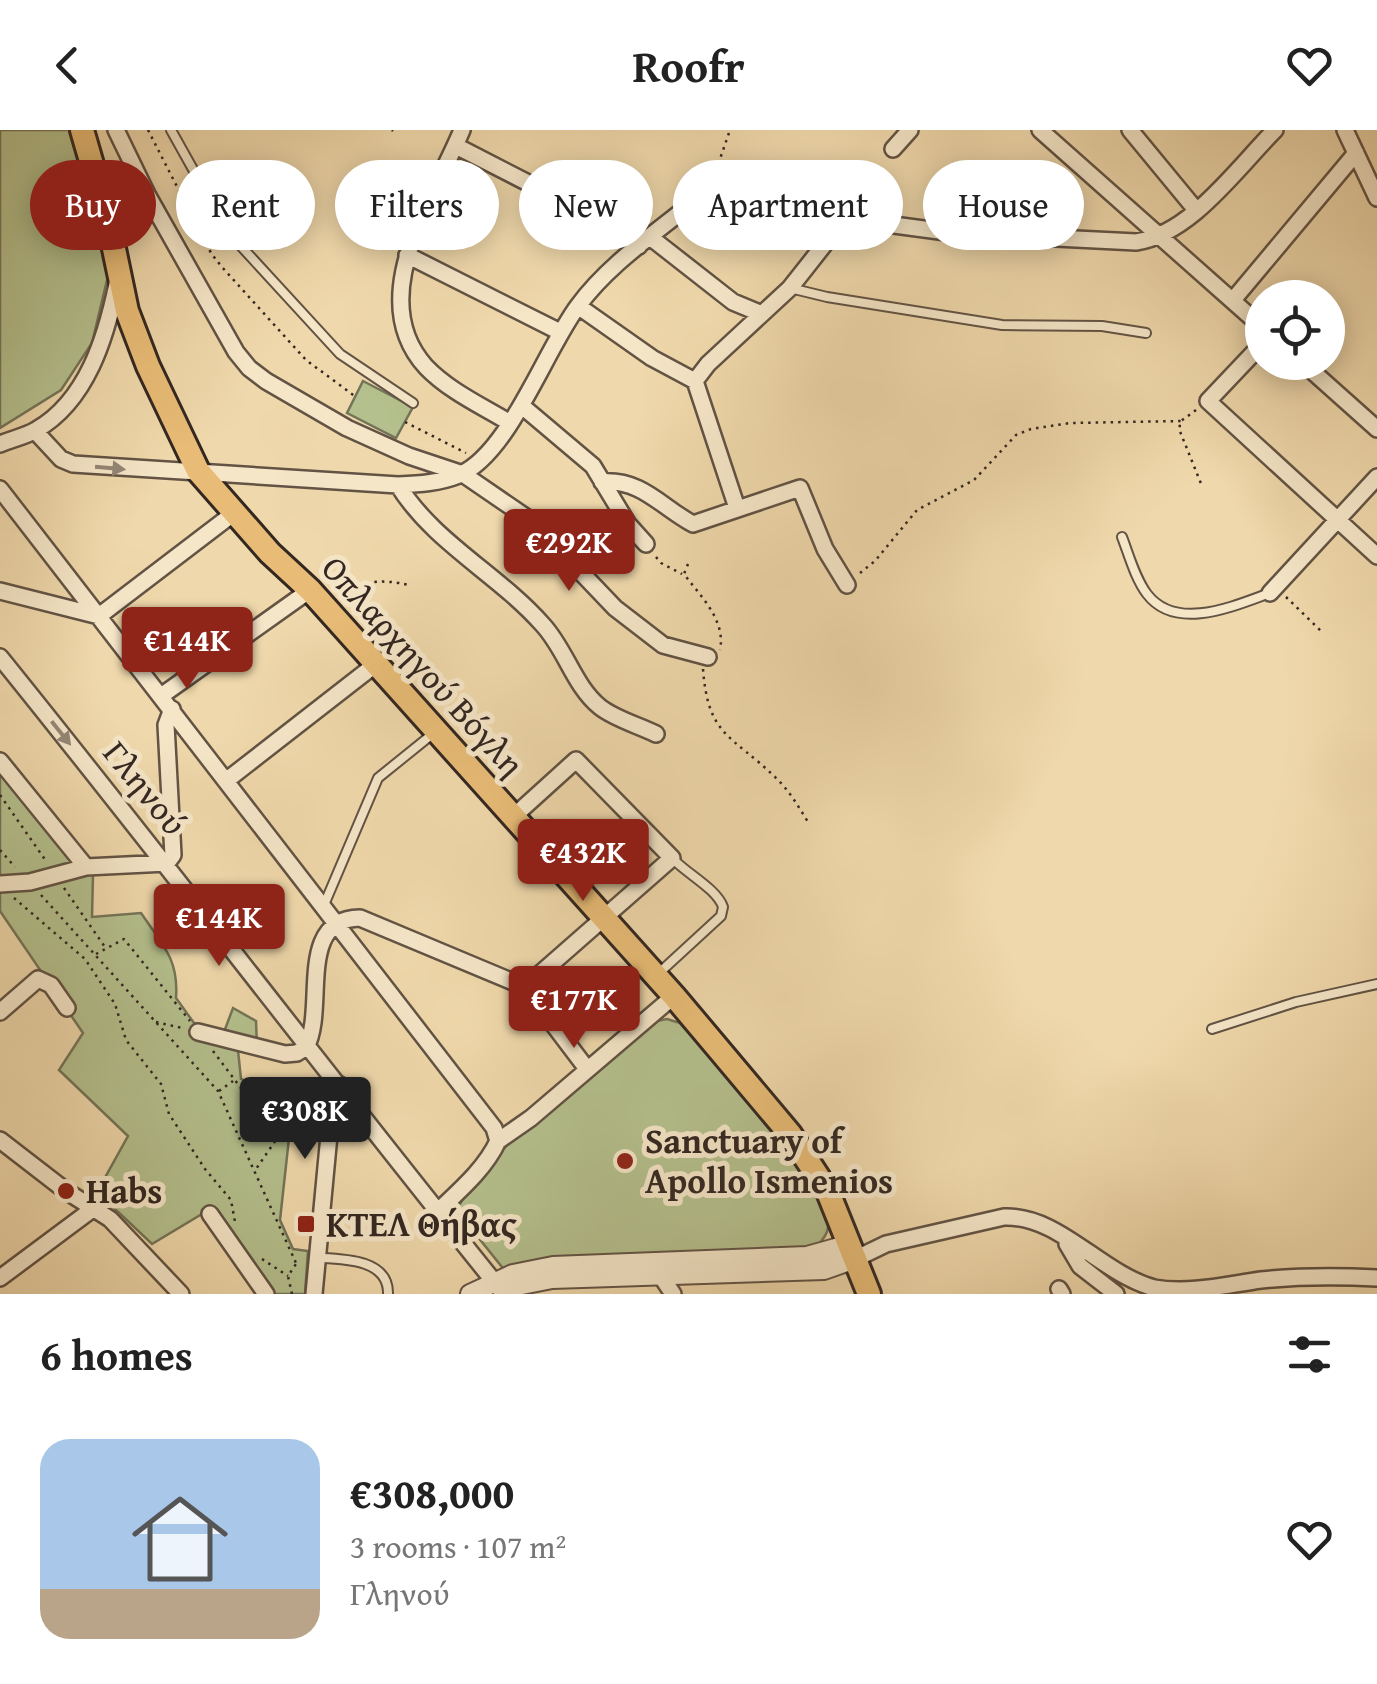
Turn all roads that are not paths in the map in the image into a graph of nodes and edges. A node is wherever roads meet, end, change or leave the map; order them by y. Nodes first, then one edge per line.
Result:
1 (82, 130) edge
2 (116, 130) edge
3 (171, 130) edge
4 (462, 130) edge
5 (910, 130) edge
6 (1040, 130) edge
7 (1130, 130) edge
8 (1275, 130) edge
9 (1345, 130) edge
10 (456, 146) junction
11 (894, 149) dead end
12 (1356, 153) junction
13 (519, 178) edge
14 (1377, 198) edge
15 (1196, 210) junction
16 (673, 218) edge
17 (903, 225) edge
18 (653, 235) edge
19 (1161, 236) junction
20 (653, 248) edge
21 (634, 250) edge
22 (820, 250) edge
23 (407, 255) junction
24 (118, 278) junction
25 (790, 288) junction
26 (1233, 300) junction
27 (578, 306) junction
28 (1245, 311) edge
29 (762, 314) junction
30 (560, 332) junction
31 (1146, 333) dead end
32 (1245, 362) edge
33 (1322, 380) edge
34 (695, 381) junction
35 (413, 403) dead end
36 (522, 406) junction
37 (510, 423) junction
38 (1377, 429) edge
39 (35, 431) junction
40 (0, 444) edge
41 (198, 471) junction
42 (463, 474) junction
43 (1377, 477) edge
44 (602, 482) junction
45 (398, 485) junction
46 (0, 489) edge
47 (737, 508) junction
48 (234, 513) junction
49 (1337, 521) junction
50 (1122, 536) dead end
51 (646, 544) road end
52 (1377, 556) edge
53 (846, 585) road end
54 (1272, 590) joint
55 (0, 591) edge
56 (318, 599) junction
57 (98, 616) junction
58 (705, 656) road end
59 (0, 657) edge
60 (376, 664) junction
61 (167, 703) junction
62 (436, 732) junction
63 (656, 734) dead end
64 (0, 761) edge
65 (227, 780) junction
66 (513, 817) junction
67 (672, 858) junction
68 (167, 864) junction
69 (86, 867) junction
70 (1, 884) edge
71 (324, 905) junction
72 (602, 917) junction
73 (338, 922) junction
74 (656, 976) junction
75 (1377, 984) edge
76 (525, 987) junction
77 (674, 996) junction
78 (66, 1008) dead end
79 (0, 1012) edge
80 (1212, 1029) dead end
81 (198, 1032) road end
82 (306, 1047) junction
83 (587, 1070) junction
84 (340, 1086) junction
85 (0, 1140) edge
86 (498, 1140) junction
87 (94, 1208) junction
88 (437, 1212) junction
89 (210, 1214) dead end
90 (1064, 1238) junction
91 (852, 1251) junction
92 (320, 1258) junction
93 (4, 1268) edge
94 (652, 1272) junction
95 (1377, 1278) edge
96 (495, 1288) edge
97 (528, 1289) edge
98 (181, 1294) edge
99 (266, 1294) edge
100 (314, 1294) edge
101 (388, 1294) edge
102 (470, 1294) edge
103 (673, 1294) edge
104 (869, 1294) edge
105 (1116, 1294) edge

1 - 24 main road, Οπλαρχηγού Βόγλη
2 - 42 street
3 - 35 lane
4 - 10 street
5 - 11 street
6 - 19 street
7 - 15 street
8 - 15 street
9 - 12 street
10 - 13 street
10 - 23 street
12 - 14 street
12 - 26 street
15 - 19 street
16 - 18 street
17 - 19 street
19 - 26 street
20 - 29 street
21 - 27 street
22 - 25 street
23 - 30 street
23 - 37 street
24 - 39 street
24 - 41 main road, Οπλαρχηγού Βόγλη
25 - 29 street
25 - 31 lane
26 - 28 street
27 - 30 street
27 - 34 street
29 - 34 street
30 - 36 street
32 - 49 street
33 - 38 street
34 - 47 street
36 - 37 street
36 - 44 street
37 - 42 street
39 - 40 street
39 -> 41 street
41 - 45 street
41 - 48 main road, Οπλαρχηγού Βόγλη
42 - 45 street
42 - 58 street
43 - 49 street
44 - 47 street
44 - 51 street
45 - 63 street
46 - 57 street
47 - 53 street
48 - 56 main road, Οπλαρχηγού Βόγλη
48 - 57 street
49 - 52 street
49 - 54 street
50 - 54 lane
55 - 57 street
56 - 60 main road, Οπλαρχηγού Βόγλη
56 - 61 street
57 - 61 street
59 -> 68 street, Γληνού
60 - 62 main road, Οπλαρχηγού Βόγλη
60 - 65 street
61 - 65 street
61 - 68 street
62 - 66 main road, Οπλαρχηγού Βόγλη
62 - 71 lane
64 - 69 street
65 - 71 street
66 - 67 street
66 - 72 main road, Οπλαρχηγού Βόγλη
67 - 72 street
67 - 74 lane
68 - 69 street
68 - 82 street, Γληνού
69 - 70 street
71 - 73 street
72 - 74 main road, Οπλαρχηγού Βόγλη
72 - 76 street
73 - 76 street
73 - 82 street
73 - 86 street
74 - 77 main road, Οπλαρχηγού Βόγλη
75 - 80 lane
76 - 83 street
77 - 83 street
77 - 91 main road, Οπλαρχηγού Βόγλη
78 - 79 street
81 - 82 street
82 - 84 street, Γληνού
83 - 86 street
84 - 88 street, Γληνού
84 - 92 street
85 - 87 street
86 - 88 street
87 - 93 street
87 - 98 street
88 - 96 street, Γληνού
89 - 99 street
90 - 91 street
90 - 95 street
90 - 105 street
91 - 94 street
91 - 104 main road, Οπλαρχηγού Βόγλη
92 - 100 street
92 - 101 lane
94 - 96 street
94 - 97 street
94 - 103 street
96 - 97 street
96 - 102 street

